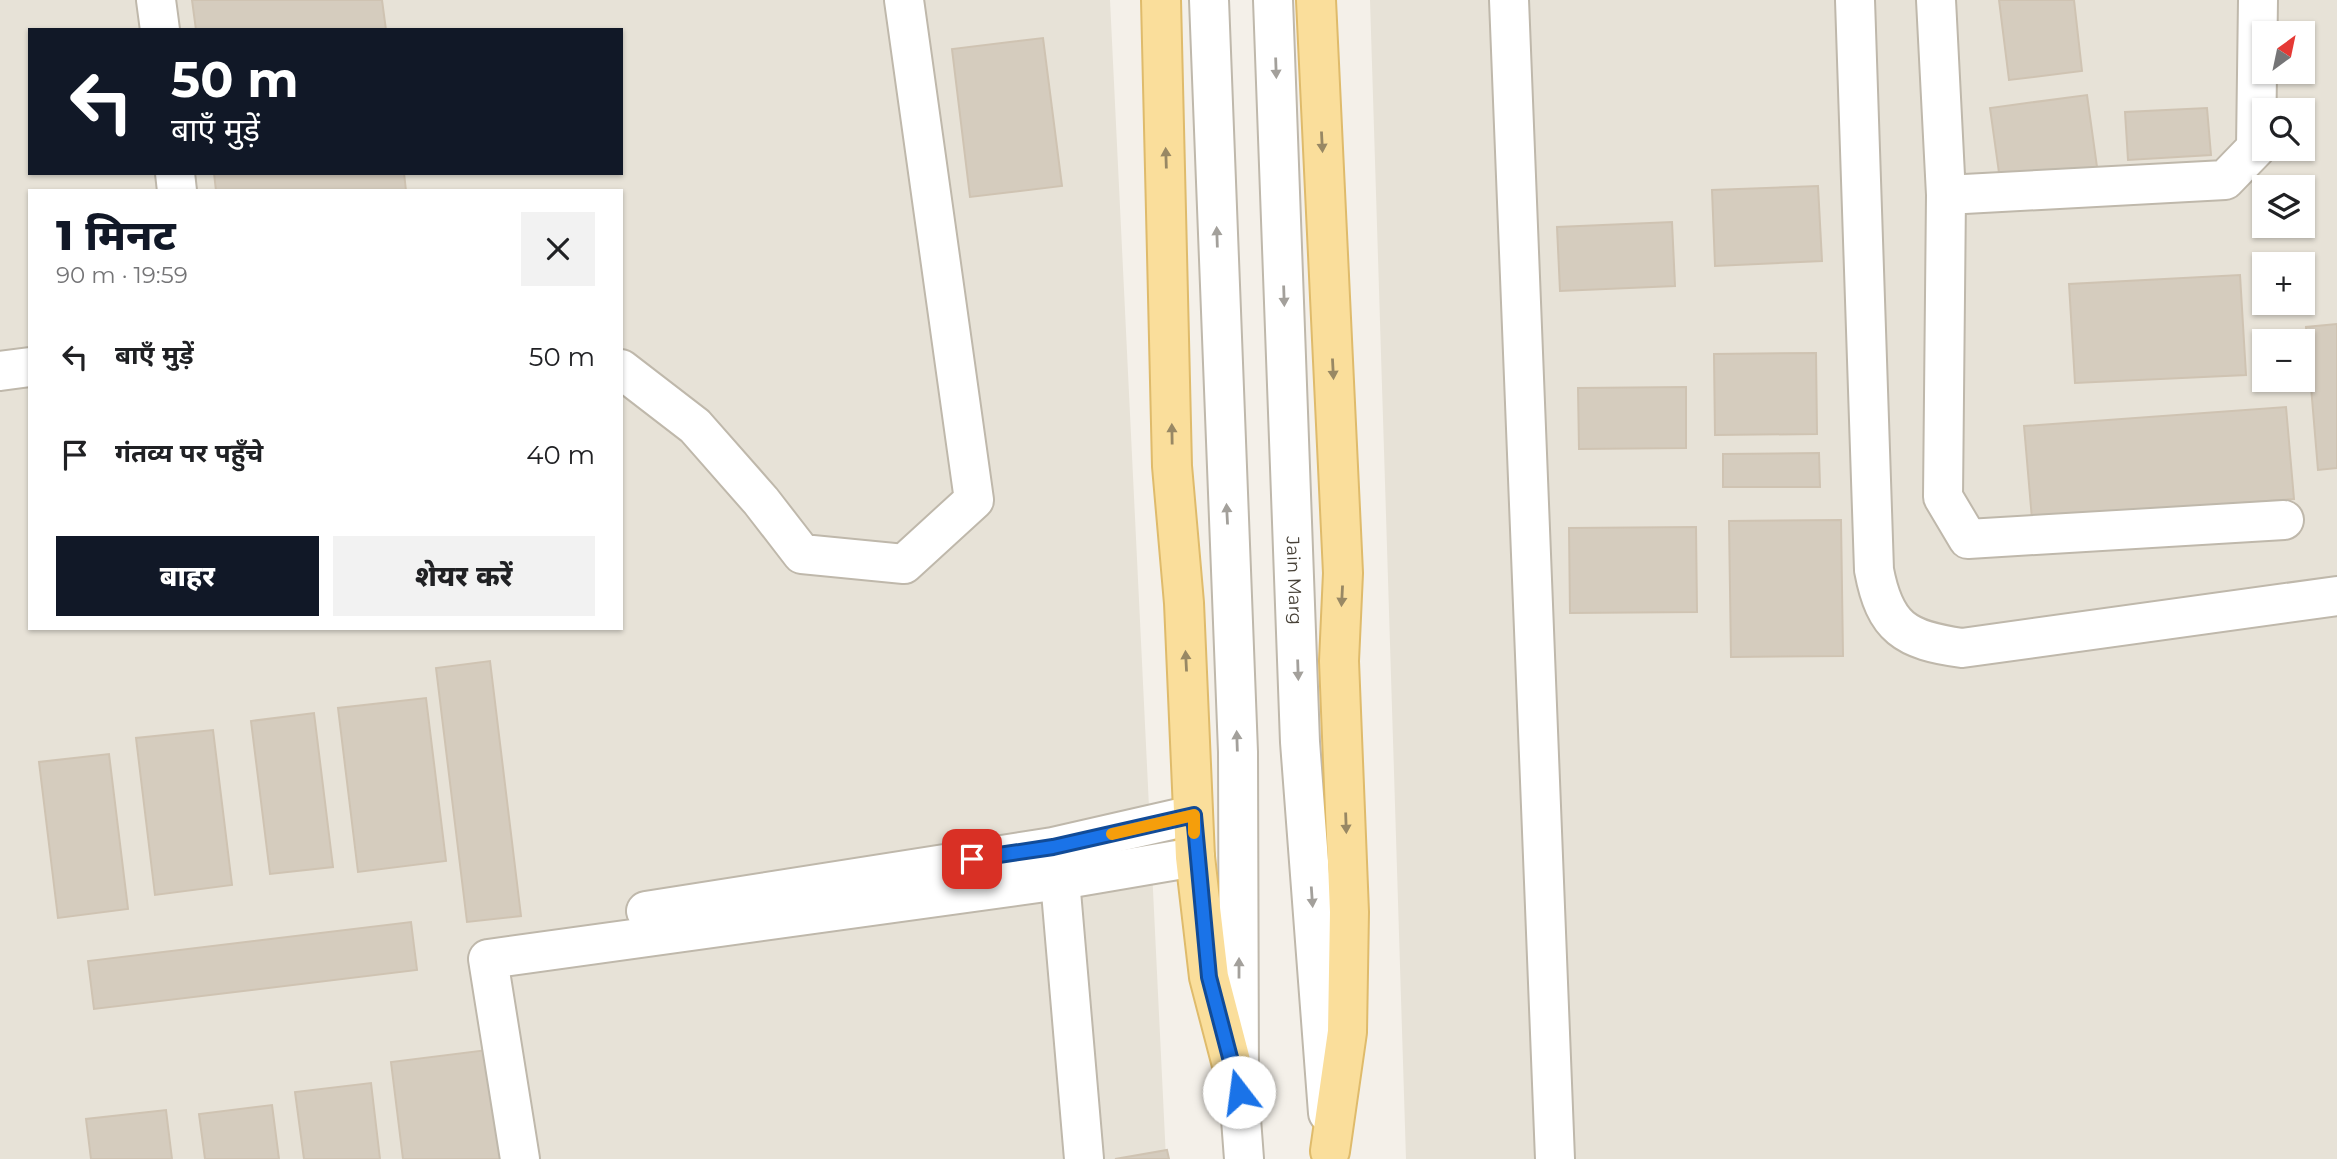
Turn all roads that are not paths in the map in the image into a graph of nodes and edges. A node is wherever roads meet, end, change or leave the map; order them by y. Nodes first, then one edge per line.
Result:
1 (156, 0) edge
2 (904, 0) edge
3 (1161, 0) edge
4 (1209, 0) edge
5 (1273, 0) edge
6 (1316, 0) edge
7 (1509, 0) edge
8 (1855, 0) edge
9 (1936, 0) edge
10 (2258, 0) edge
11 (160, 28) edge
12 (1946, 195) junction
13 (28, 367) edge
14 (0, 371) edge
15 (623, 371) edge
16 (2284, 520) dead end
17 (2337, 596) edge
18 (1194, 815) junction
19 (1195, 857) junction
20 (1060, 880) junction
21 (630, 914) dead end
22 (1239, 1092) junction
23 (1331, 1155) edge
24 (520, 1159) edge
25 (1084, 1159) edge
26 (1244, 1159) edge
27 (1555, 1159) edge

1 - 11 street
2 - 15 street
18 -> 3 main road
22 -> 4 street
5 -> 23 street, Jain Marg
6 -> 23 main road
7 - 27 street
8 - 17 street
9 - 12 street
10 - 12 street
12 - 16 street
13 - 14 street
18 - 19 main road
18 - 21 street
19 - 20 street
19 - 22 main road
20 - 24 street
20 - 25 street
22 - 26 street

